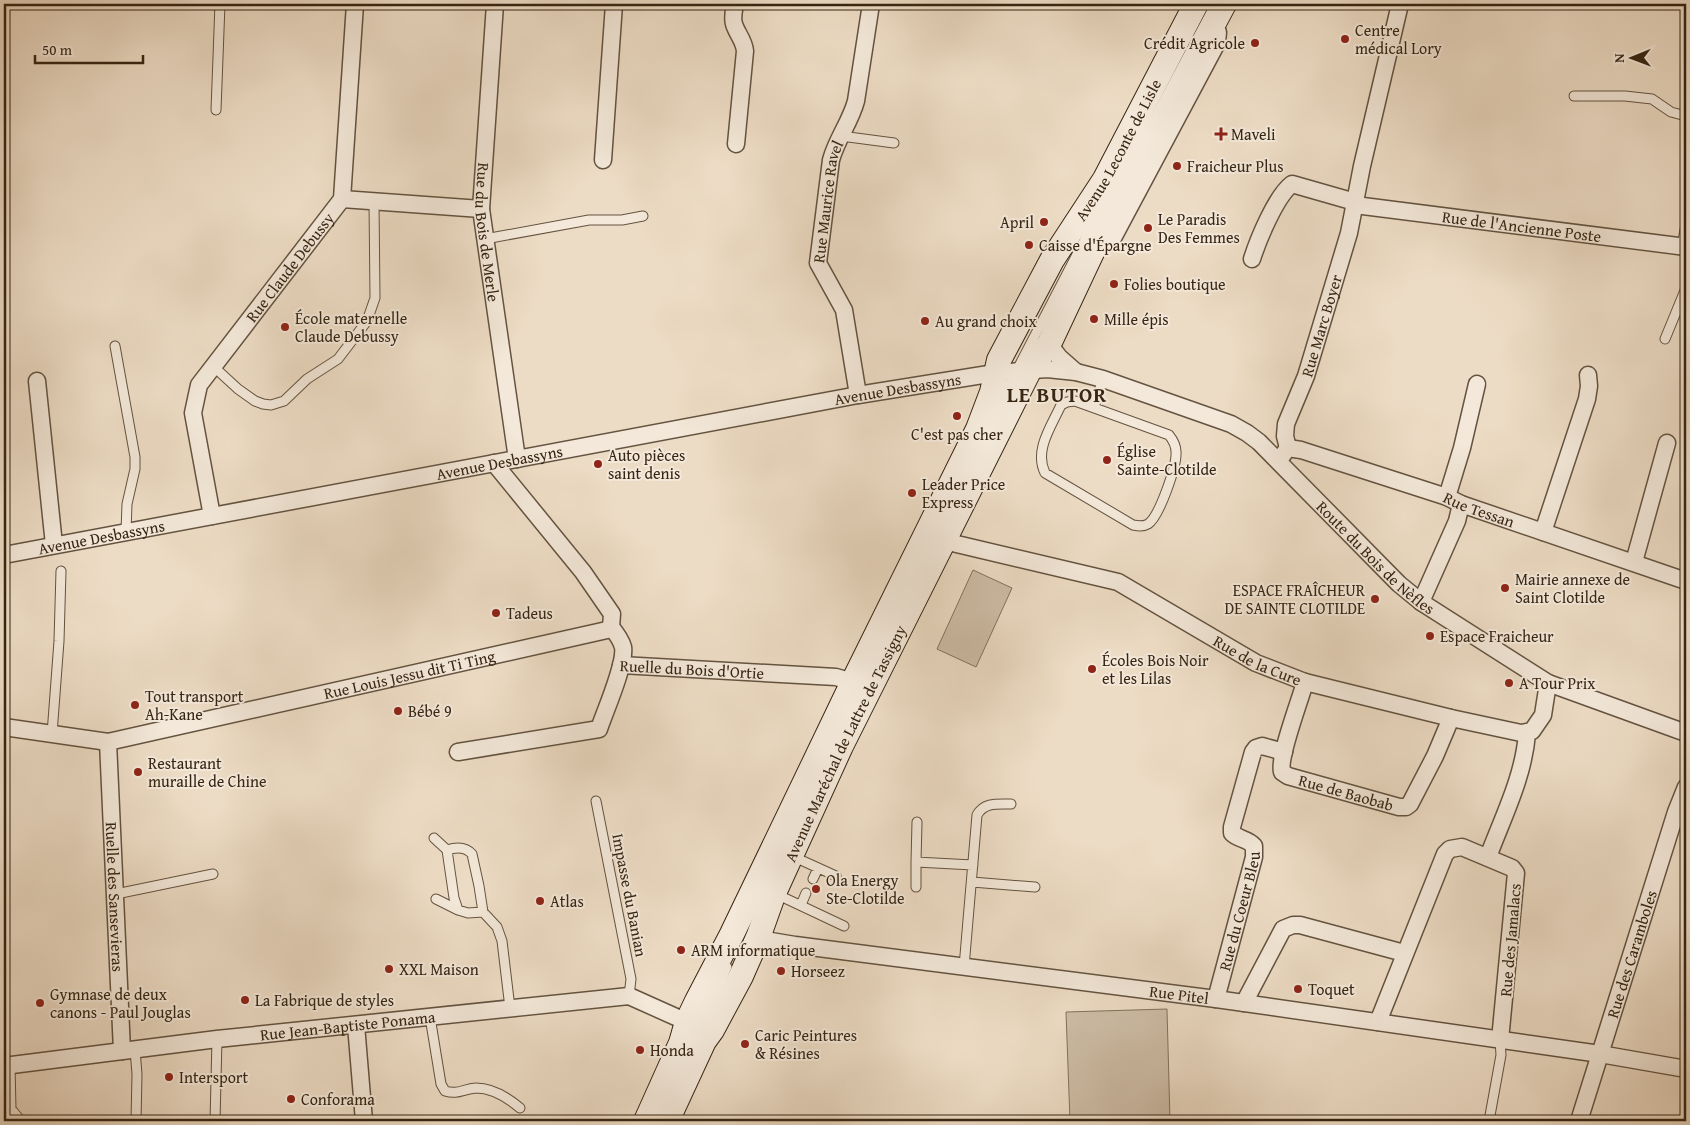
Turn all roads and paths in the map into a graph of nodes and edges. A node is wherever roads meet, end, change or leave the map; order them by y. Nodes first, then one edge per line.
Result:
1 (220, 4) edge
2 (355, 4) edge
3 (495, 4) edge
4 (614, 4) edge
5 (735, 4) edge
6 (871, 4) edge
7 (1186, 4) edge
8 (1196, 4) edge
9 (1224, 4) edge
10 (1400, 4) edge
11 (1163, 48) dead end
12 (1574, 96) dead end
13 (216, 110) dead end
14 (1686, 116) edge
15 (841, 136) junction
16 (894, 143) dead end
17 (736, 144) dead end
18 (602, 160) dead end
19 (342, 199) junction
20 (374, 202) junction
21 (1355, 204) junction
22 (481, 209) junction
23 (643, 216) dead end
24 (1686, 224) edge
25 (485, 240) junction
26 (1684, 247) edge
27 (1252, 260) dead end
28 (1686, 288) edge
29 (1666, 340) dead end
30 (1049, 344) junction
31 (115, 346) dead end
32 (214, 366) junction
33 (1014, 371) junction
34 (1076, 372) junction
35 (1588, 375) dead end
36 (1103, 379) junction
37 (37, 381) dead end
38 (1478, 384) dead end
39 (858, 395) junction
40 (1003, 397) dead end
41 (1094, 406) junction
42 (994, 415) dead end
43 (1667, 443) dead end
44 (1288, 448) junction
45 (518, 459) junction
46 (1278, 462) junction
47 (494, 463) junction
48 (1454, 501) junction
49 (212, 516) junction
50 (126, 532) junction
51 (1543, 532) junction
52 (944, 541) junction
53 (54, 545) junction
54 (4, 555) edge
55 (1634, 562) junction
56 (61, 571) dead end
57 (1686, 581) edge
58 (1421, 602) junction
59 (611, 627) junction
60 (621, 665) junction
61 (853, 682) junction
62 (1304, 682) junction
63 (1548, 683) junction
64 (1451, 718) junction
65 (4, 727) edge
66 (1527, 733) junction
67 (1686, 733) edge
68 (52, 734) junction
69 (108, 742) junction
70 (458, 752) dead end
71 (1284, 752) junction
72 (1686, 787) edge
73 (596, 801) dead end
74 (1011, 804) dead end
75 (917, 822) dead end
76 (434, 838) dead end
77 (447, 850) junction
78 (792, 856) junction
79 (1488, 857) junction
80 (916, 862) junction
81 (973, 865) junction
82 (818, 868) junction
83 (213, 874) dead end
84 (836, 876) dead end
85 (813, 879) dead end
86 (972, 882) junction
87 (916, 886) dead end
88 (1036, 887) dead end
89 (774, 893) junction
90 (806, 893) dead end
91 (116, 894) junction
92 (436, 899) dead end
93 (801, 905) junction
94 (458, 910) junction
95 (482, 912) junction
96 (844, 926) dead end
97 (753, 930) junction
98 (1404, 953) junction
99 (730, 961) dead end
100 (964, 967) junction
101 (629, 996) junction
102 (1216, 999) junction
103 (1244, 1003) junction
104 (510, 1008) junction
105 (430, 1017) junction
106 (1378, 1022) junction
107 (356, 1025) junction
108 (691, 1031) junction
109 (217, 1040) junction
110 (1500, 1040) junction
111 (129, 1051) junction
112 (1600, 1054) junction
113 (7, 1066) edge
114 (1686, 1069) edge
115 (668, 1094) dead end
116 (520, 1108) dead end
117 (21, 1121) edge
118 (136, 1121) edge
119 (215, 1121) edge
120 (364, 1121) edge
121 (646, 1121) edge
122 (656, 1121) edge
123 (667, 1121) edge
124 (1489, 1121) edge
125 (1579, 1121) edge

1 - 13 lane
2 - 19 street, Rue Claude Debussy
3 - 22 street, Rue du Bois de Merle
4 - 18 street
5 - 17 street
6 - 15 street, Rue Maurice Ravel
7 - 11 lane
8 - 33 main road, Avenue Leconte de Lisle
9 - 30 main road, Avenue Leconte de Lisle
10 - 21 street, Rue Marc Boyer
12 - 14 lane
15 - 16 lane
15 - 39 street, Rue Maurice Ravel
19 - 20 street
19 - 32 street, Rue Claude Debussy
20 - 22 street
20 - 32 lane
21 - 26 street, Rue de l'Ancienne Poste
21 - 27 street
21 - 44 street, Rue Marc Boyer
22 - 25 street, Rue du Bois de Merle
23 - 25 lane
24 - 26 lane
25 - 45 street, Rue du Bois de Merle
28 - 29 lane
30 - 33 main road, Avenue Leconte de Lisle
30 - 34 street
31 - 50 lane
32 - 49 street, Rue Claude Debussy
33 - 34 street, Route du Bois de Nèfles
33 - 39 street, Avenue Desbassyns
33 - 40 lane
33 - 52 main road, Avenue Maréchal de Lattre de Tassigny
33 - 61 main road, Avenue Maréchal de Lattre de Tassigny
34 - 36 street, Route du Bois de Nèfles
35 - 51 street
36 - 41 lane
36 - 46 street, Route du Bois de Nèfles
37 - 53 street
38 - 48 street
39 - 45 street, Avenue Desbassyns
41 - 41 lane
42 - 97 lane, Avenue Maréchal de Lattre de Tassigny
43 - 55 street
44 - 46 street
44 - 48 street, Rue Tessan
45 - 47 street, Avenue Desbassyns
46 - 58 street, Route du Bois de Nèfles
47 - 49 street, Avenue Desbassyns
47 - 59 street
48 - 51 street, Rue Tessan
48 - 58 street
49 - 50 street, Avenue Desbassyns
50 - 53 street, Avenue Desbassyns
51 - 55 street, Rue Tessan
52 - 62 street, Rue de la Cure
52 - 78 main road, Avenue Maréchal de Lattre de Tassigny
53 - 54 street, Avenue Desbassyns
55 - 57 street, Rue Tessan
56 - 68 lane
58 - 63 street, Route du Bois de Nèfles
59 - 60 street
59 - 69 street, Rue Louis Jessu dit Ti Ting
60 - 61 street, Ruelle du Bois d'Ortie
60 - 70 street, Ruelle du Bois d'Ortie
61 - 108 main road, Avenue Maréchal de Lattre de Tassigny
62 - 64 street, Rue de la Cure
62 - 71 street, Rue de Baobab
63 - 66 street
63 - 67 street, Route du Bois de Nèfles
64 - 66 street, Rue de la Cure
64 - 71 street, Rue de Baobab
65 - 68 street, Rue Louis Jessu dit Ti Ting
66 - 79 street
68 - 69 street, Rue Louis Jessu dit Ti Ting
69 - 91 street, Ruelle des Sansevieras
71 - 102 street, Rue du Coeur Bleu
72 - 112 street, Rue des Caramboles
73 - 101 lane, Impasse du Banian
74 - 81 lane
75 - 80 lane
76 - 77 lane
77 - 94 lane
77 - 95 lane
78 - 82 lane
78 - 89 main road, Avenue Maréchal de Lattre de Tassigny
79 - 98 street, Rue des Jamalacs
79 - 110 street, Rue des Jamalacs
80 - 81 lane
80 - 87 lane
81 - 86 lane
82 - 84 lane
82 - 85 lane
83 - 91 lane
86 - 88 lane
86 - 100 lane
89 - 93 lane
89 - 97 main road, Avenue Maréchal de Lattre de Tassigny
90 - 93 lane
91 - 111 street, Ruelle des Sansevieras
92 - 94 lane
93 - 96 lane
94 - 95 lane
95 - 104 lane
97 - 100 street, Rue Pitel
97 - 123 main road, Avenue Maréchal de Lattre de Tassigny
98 - 103 street
98 - 106 street, Rue des Jamalacs
99 - 108 lane, Avenue Maréchal de Lattre de Tassigny
100 - 102 street, Rue Pitel
101 - 104 street, Rue Jean-Baptiste Ponama
101 - 108 street, Rue Jean-Baptiste Ponama
102 - 103 street, Rue Pitel
103 - 106 street, Rue Pitel
104 - 105 street, Rue Jean-Baptiste Ponama
105 - 107 street, Rue Jean-Baptiste Ponama
105 - 116 lane
106 - 110 street, Rue Pitel
107 - 109 street, Rue Jean-Baptiste Ponama
107 - 120 street
108 - 121 main road, Avenue Maréchal de Lattre de Tassigny
109 - 111 street, Rue Jean-Baptiste Ponama
109 - 119 lane
110 - 112 street, Rue Pitel
110 - 124 lane
111 - 113 street, Rue Jean-Baptiste Ponama
111 - 118 lane
112 - 114 street, Rue Pitel
112 - 125 street, Rue des Caramboles
113 - 117 lane
115 - 122 lane

